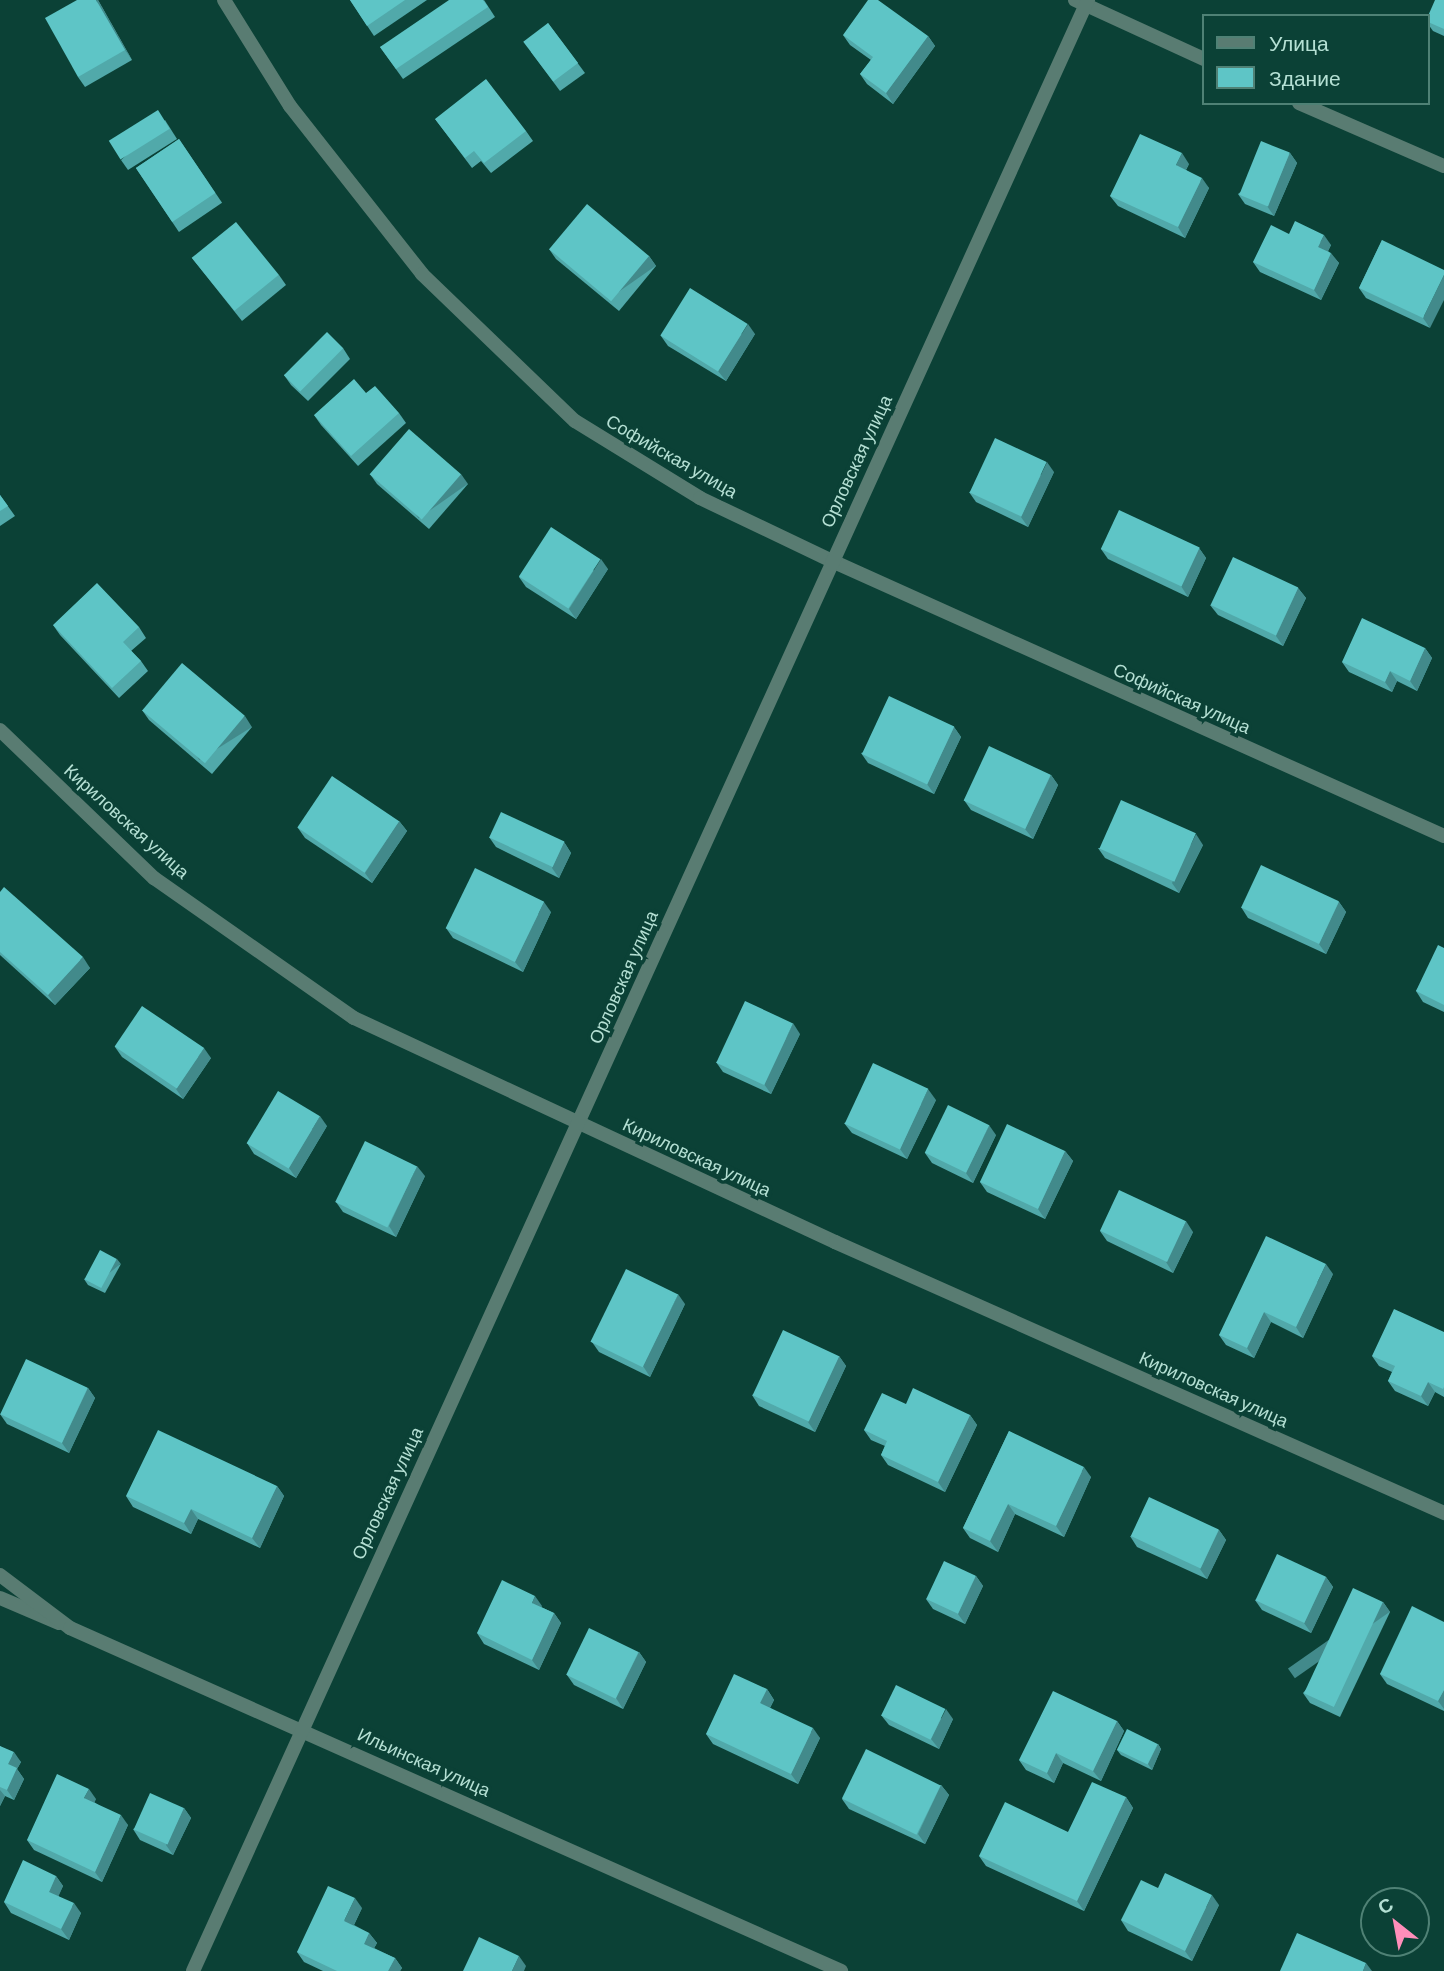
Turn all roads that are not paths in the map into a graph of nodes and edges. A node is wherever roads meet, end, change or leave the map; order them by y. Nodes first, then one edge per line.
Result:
1 (224, 0) edge
2 (1083, 2) edge
3 (1202, 58) edge
4 (1304, 105) edge
5 (1444, 166) edge
6 (832, 561) junction
7 (0, 730) edge
8 (1444, 836) edge
9 (578, 1122) junction
10 (1444, 1513) edge
11 (0, 1575) edge
12 (0, 1598) edge
13 (71, 1628) junction
14 (301, 1728) junction
15 (193, 1971) edge
16 (841, 1971) edge

1 - 6 street, Софийская улица
2 - 3 street
2 - 6 street, Орловская улица
4 - 5 street
6 - 8 street, Софийская улица
6 - 9 street, Орловская улица
7 - 9 street, Кириловская улица
9 - 10 street, Кириловская улица
9 - 14 street, Орловская улица
11 - 13 street, Ильинская улица
12 - 13 street
13 - 14 street, Ильинская улица
14 - 15 street, Орловская улица
14 - 16 street, Ильинская улица

